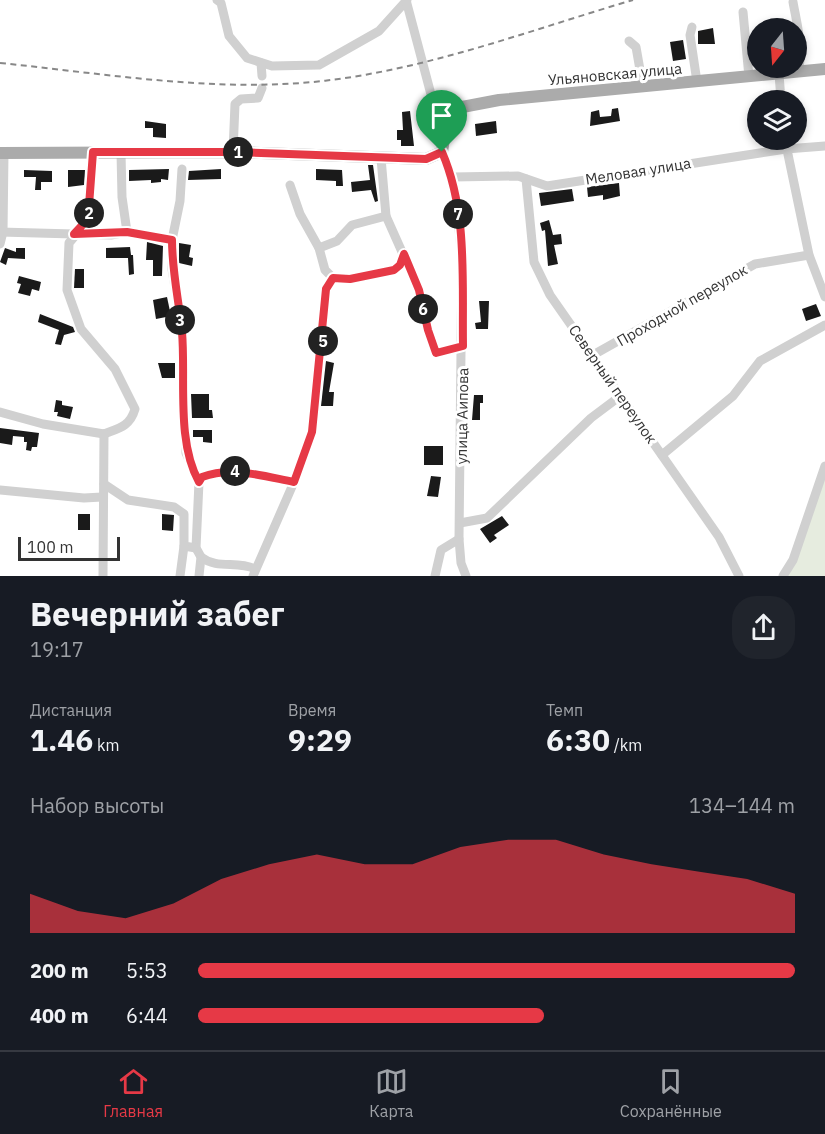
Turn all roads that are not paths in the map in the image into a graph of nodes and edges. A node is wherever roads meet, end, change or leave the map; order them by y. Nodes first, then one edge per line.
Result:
1 (394, 0) edge
2 (219, 1) edge
3 (406, 1) edge
4 (793, 2) dead end
5 (743, 12) dead end
6 (796, 18) edge
7 (692, 27) dead end
8 (628, 40) dead end
9 (747, 55) edge
10 (261, 63) junction
11 (825, 69) edge
12 (807, 71) edge
13 (262, 76) dead end
14 (747, 77) edge
15 (697, 82) junction
16 (643, 87) junction
17 (262, 88) dead end
18 (446, 125) junction
19 (807, 145) edge
20 (825, 146) edge
21 (752, 150) edge
22 (787, 150) edge
23 (93, 152) junction
24 (233, 152) junction
25 (442, 152) junction
26 (2, 153) edge
27 (121, 153) junction
28 (381, 158) junction
29 (182, 169) dead end
30 (453, 177) junction
31 (526, 179) junction
32 (290, 185) dead end
33 (386, 216) junction
34 (88, 219) junction
35 (2, 232) edge
36 (127, 232) junction
37 (98, 233) junction
38 (74, 234) junction
39 (172, 240) junction
40 (0, 244) edge
41 (319, 248) junction
42 (404, 254) junction
43 (810, 255) junction
44 (333, 278) junction
45 (825, 297) edge
46 (825, 325) edge
47 (463, 346) junction
48 (593, 355) junction
49 (619, 397) junction
50 (0, 411) edge
51 (104, 434) junction
52 (662, 455) junction
53 (825, 466) edge
54 (199, 482) junction
55 (294, 482) junction
56 (105, 484) junction
57 (0, 490) edge
58 (102, 497) junction
59 (460, 523) junction
60 (459, 539) junction
61 (184, 546) junction
62 (199, 552) junction
63 (254, 573) edge
64 (103, 576) edge
65 (180, 576) edge
66 (199, 576) edge
67 (435, 576) edge
68 (466, 576) edge
69 (739, 576) edge
70 (783, 576) edge

1 - 3 street
2 - 10 street
3 - 10 street
3 - 18 street
4 - 6 street
5 - 9 street
7 - 15 street
8 - 16 street
10 - 13 street
11 - 12 main road, Ульяновская улица
14 - 15 main road, Ульяновская улица
15 - 16 main road, Ульяновская улица
16 - 18 main road, Ульяновская улица
17 - 24 street
18 - 25 main road
19 - 20 street, Меловая улица
21 - 31 street, Меловая улица
22 - 43 street
23 - 26 main road
23 - 27 main road
23 - 34 street
24 - 27 main road
24 - 28 main road
25 - 28 main road
25 - 30 street, улица Аипова
26 - 35 street
27 - 36 street
28 - 33 street
29 - 39 street
30 - 31 street, Меловая улица
30 - 47 street, улица Аипова
31 - 48 street, Северный переулок
32 - 41 street
33 - 41 street
33 - 42 street
34 - 37 street
34 - 38 street
35 - 38 street
35 - 40 street
36 - 37 street
36 - 39 street
37 - 38 street
38 - 51 street
39 - 54 street
41 - 44 street
42 - 44 street
42 - 47 street
43 - 45 street
43 - 48 street, Проходной переулок
44 - 55 street
46 - 52 street
47 - 59 street, улица Аипова
48 - 49 street, Северный переулок
49 - 52 street, Северный переулок
49 - 59 street
50 - 51 street
51 - 56 street
52 - 69 street, Северный переулок
53 - 70 street
54 - 55 street
54 - 62 street
55 - 63 street
56 - 58 street
56 - 61 street
57 - 58 street
58 - 64 street
59 - 60 street, улица Аипова
60 - 67 street
60 - 68 street, улица Аипова
61 - 62 street
61 - 65 street
62 - 63 street
62 - 66 street

